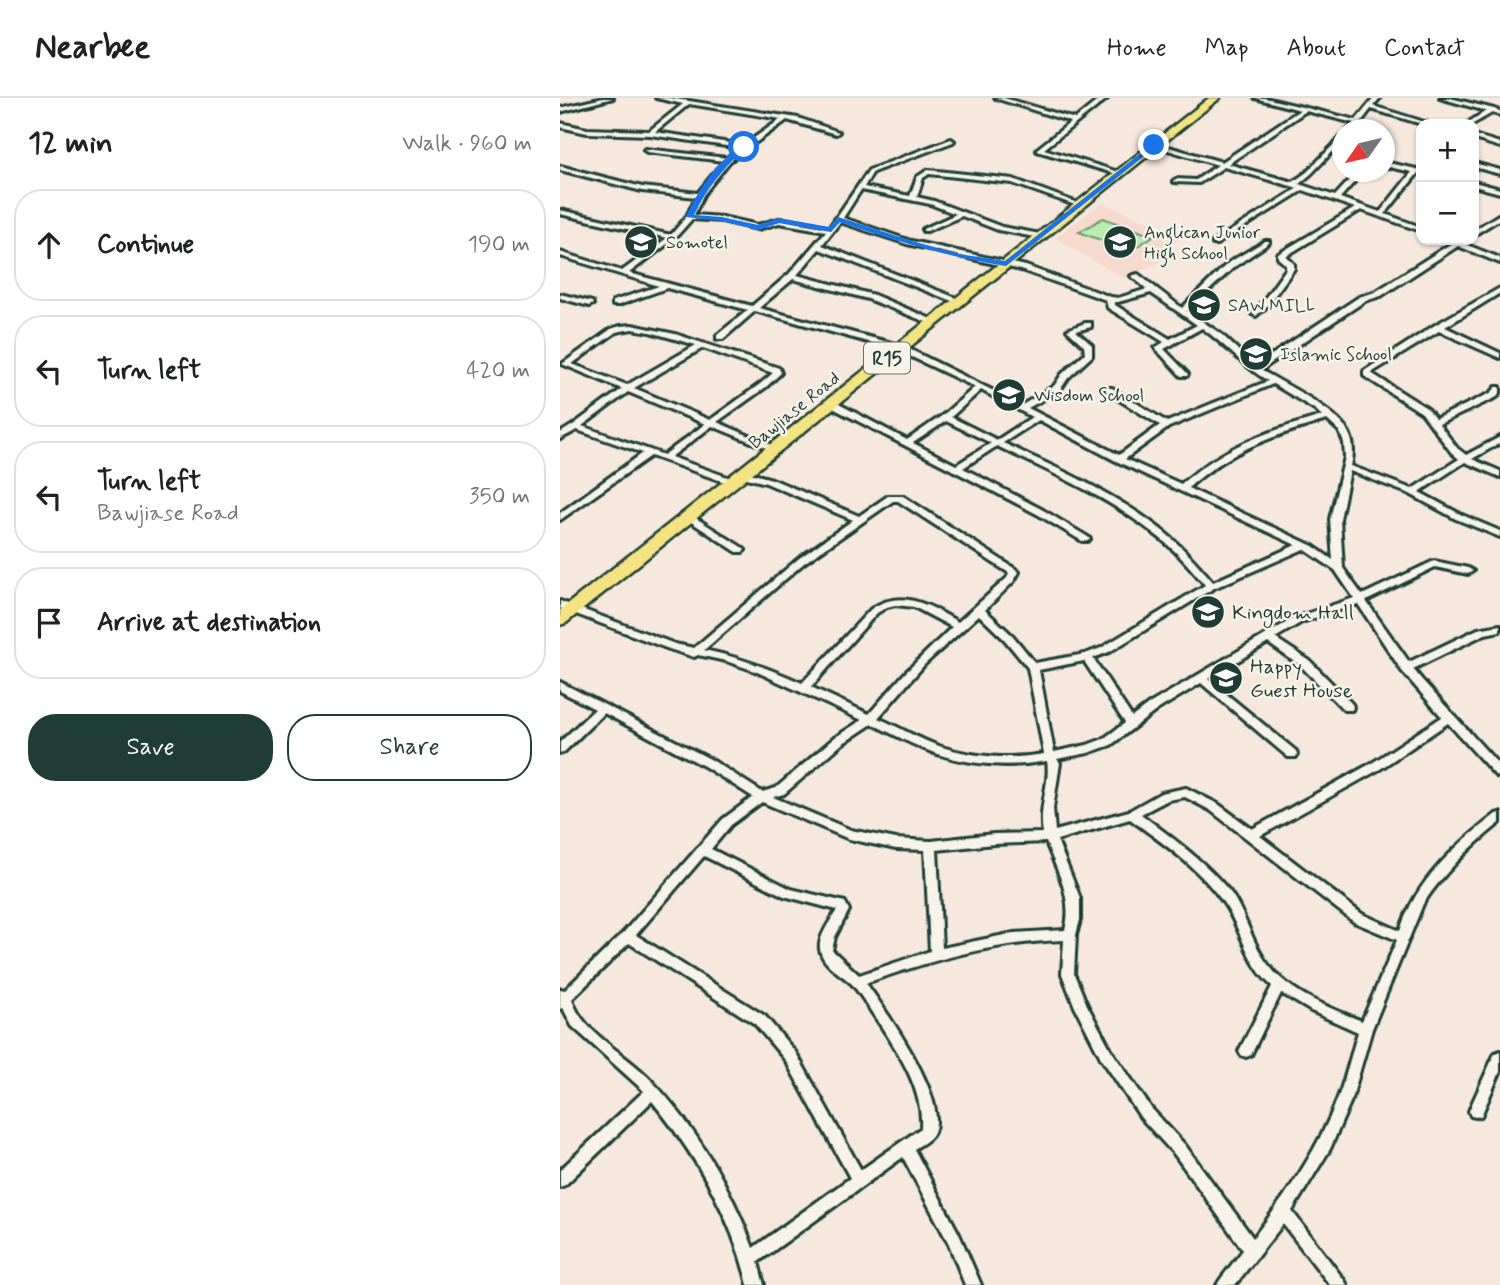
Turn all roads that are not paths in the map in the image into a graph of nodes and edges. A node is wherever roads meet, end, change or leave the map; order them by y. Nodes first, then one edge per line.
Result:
1 (610, 98) edge
2 (659, 98) edge
3 (665, 98) edge
4 (998, 98) edge
5 (1105, 98) edge
6 (1215, 98) edge
7 (1258, 98) edge
8 (1377, 98) edge
9 (1443, 98) edge
10 (686, 104) junction
11 (1369, 107) junction
12 (1305, 109) junction
13 (560, 110) edge
14 (1492, 110) junction
15 (1500, 113) edge
16 (786, 118) junction
17 (1346, 119) edge
18 (1360, 119) edge
19 (1477, 119) edge
20 (1075, 121) junction
21 (1416, 121) edge
22 (560, 125) edge
23 (836, 132) dead end
24 (650, 133) junction
25 (1479, 139) edge
26 (951, 141) dead end
27 (1154, 145) junction
28 (1500, 145) edge
29 (744, 147) junction
30 (647, 150) dead end
31 (1331, 152) edge
32 (728, 160) junction
33 (1224, 165) junction
34 (1479, 166) edge
35 (1395, 167) edge
36 (560, 168) edge
37 (1416, 171) edge
38 (1500, 172) edge
39 (1119, 173) junction
40 (1416, 175) edge
41 (1176, 181) dead end
42 (1351, 182) edge
43 (1294, 184) junction
44 (1479, 185) edge
45 (1303, 187) junction
46 (861, 188) junction
47 (1500, 191) edge
48 (700, 195) junction
49 (913, 198) junction
50 (1337, 198) junction
51 (1080, 205) junction
52 (1361, 206) junction
53 (560, 212) edge
54 (961, 214) junction
55 (1382, 214) junction
56 (1500, 216) edge
57 (690, 217) junction
58 (838, 219) junction
59 (1416, 226) edge
60 (831, 230) junction
61 (925, 230) dead end
62 (1479, 230) edge
63 (1041, 236) junction
64 (673, 237) junction
65 (1267, 242) dead end
66 (1215, 243) dead end
67 (1450, 245) edge
68 (1465, 245) edge
69 (817, 246) junction
70 (560, 254) edge
71 (1500, 261) edge
72 (1006, 264) junction
73 (623, 274) junction
74 (792, 276) junction
75 (1135, 276) dead end
76 (666, 285) junction
77 (1152, 290) junction
78 (1498, 292) edge
79 (560, 296) edge
80 (1110, 299) junction
81 (960, 302) junction
82 (616, 303) dead end
83 (589, 304) dead end
84 (753, 308) junction
85 (1183, 311) junction
86 (1256, 314) dead end
87 (932, 321) junction
88 (1088, 325) dead end
89 (1202, 325) junction
90 (1438, 327) junction
91 (720, 337) dead end
92 (1168, 341) junction
93 (702, 345) junction
94 (900, 348) junction
95 (1500, 356) edge
96 (562, 365) edge
97 (1255, 370) junction
98 (1184, 373) dead end
99 (1272, 382) junction
100 (980, 386) junction
101 (628, 388) junction
102 (1499, 389) edge
103 (1109, 390) dead end
104 (830, 403) junction
105 (1021, 409) junction
106 (946, 416) junction
107 (1330, 416) junction
108 (1038, 417) junction
109 (1434, 423) junction
110 (711, 424) junction
111 (1166, 425) junction
112 (576, 427) junction
113 (560, 436) edge
114 (1500, 440) edge
115 (909, 442) junction
116 (999, 444) junction
117 (774, 448) junction
118 (648, 454) junction
119 (664, 459) junction
120 (1118, 459) junction
121 (1465, 459) junction
122 (1347, 467) junction
123 (956, 469) junction
124 (1500, 474) edge
125 (737, 478) junction
126 (1181, 489) junction
127 (1413, 492) junction
128 (688, 516) junction
129 (560, 517) edge
130 (860, 520) junction
131 (1500, 534) edge
132 (1085, 539) dead end
133 (1303, 546) junction
134 (740, 550) dead end
135 (1338, 568) junction
136 (1468, 571) dead end
137 (1211, 586) junction
138 (1360, 600) junction
139 (566, 607) edge
140 (979, 610) junction
141 (560, 619) edge
142 (958, 626) junction
143 (1497, 628) dead end
144 (1269, 639) junction
145 (694, 653) junction
146 (1087, 657) junction
147 (1033, 667) junction
148 (1406, 668) junction
149 (1201, 678) junction
150 (560, 685) edge
151 (804, 688) junction
152 (1348, 706) dead end
153 (603, 708) junction
154 (1448, 718) junction
155 (871, 719) junction
156 (1130, 724) junction
157 (560, 749) edge
158 (1292, 754) dead end
159 (1050, 757) junction
160 (1500, 773) edge
161 (761, 797) junction
162 (1132, 814) junction
163 (1500, 817) edge
164 (1251, 835) junction
165 (1049, 837) junction
166 (931, 846) junction
167 (704, 851) junction
168 (1070, 934) junction
169 (628, 936) junction
170 (1404, 938) junction
171 (936, 952) junction
172 (857, 981) junction
173 (1279, 984) junction
174 (562, 998) edge
175 (1365, 1029) junction
176 (1246, 1052) dead end
177 (1500, 1057) edge
178 (653, 1091) junction
179 (1476, 1111) dead end
180 (906, 1149) junction
181 (560, 1180) edge
182 (859, 1180) junction
183 (1283, 1212) junction
184 (1252, 1250) junction
185 (751, 1258) junction
186 (756, 1285) edge
187 (974, 1285) edge
188 (1225, 1285) edge
189 (1339, 1285) edge

1 - 13 street
2 - 3 street
3 - 10 street
4 - 20 street
5 - 20 street
6 - 27 main road, Bawjiase Road / R15
7 - 12 street
8 - 11 street
9 - 14 street
10 - 16 street
10 - 24 street
11 - 18 street
11 - 21 street
12 - 17 street
12 - 33 street
14 - 15 street
14 - 19 street
16 - 23 street
16 - 29 street
20 - 39 street
22 - 24 street
24 - 29 street
25 - 28 street
26 - 46 street
27 - 33 street
27 - 39 main road, Bawjiase Road / R15
29 - 32 street
30 - 32 street
31 - 43 street
32 - 48 street
33 - 41 street
33 - 43 street
34 - 38 street
35 - 37 street
36 - 48 street
39 - 51 main road, Bawjiase Road / R15
40 - 55 street
42 - 50 street
43 - 45 street
44 - 47 street
45 - 50 street
45 - 66 street
46 - 49 street
46 - 58 street
48 - 57 street
49 - 51 street
49 - 54 street
50 - 52 street
51 - 63 main road, Bawjiase Road / R15
52 - 55 street
52 - 86 street
53 - 64 street
54 - 61 street
54 - 63 street
55 - 59 street
56 - 62 street
57 - 60 street
57 - 64 street
58 - 60 street
58 - 72 street
60 - 69 street
63 - 72 main road, Bawjiase Road / R15
64 - 73 street
65 - 85 street
67 - 97 street
68 - 71 street
69 - 74 street
69 - 81 street
70 - 73 street
72 - 80 street
72 - 81 main road, Bawjiase Road / R15
73 - 76 street
74 - 84 street
74 - 87 street
75 - 77 street
76 - 82 street
76 - 84 street
77 - 80 street
77 - 85 street
78 - 90 street
79 - 83 street
80 - 92 street
81 - 87 main road, Bawjiase Road / R15
84 - 91 street
84 - 94 street
85 - 89 street
87 - 94 main road, Bawjiase Road / R15
88 - 105 street
89 - 92 street
89 - 97 street
90 - 95 street
90 - 109 street
92 - 98 street
93 - 96 street
93 - 101 street
93 - 110 street
94 - 100 street
94 - 104 main road, Bawjiase Road / R15
96 - 101 street
97 - 99 street
99 - 107 street
99 - 111 street
100 - 105 street
100 - 106 street
101 - 110 street
101 - 112 street
102 - 109 street
103 - 111 street
104 - 115 street
104 - 117 main road, Bawjiase Road / R15
105 - 108 street
106 - 115 street
106 - 116 street
107 - 122 street
107 - 126 street
108 - 116 street
108 - 120 street
109 - 121 street
110 - 117 street
110 - 119 street
111 - 120 street
112 - 113 street
112 - 118 street
114 - 121 street
115 - 123 street
116 - 123 street
116 - 137 street
117 - 125 main road, Bawjiase Road / R15
118 - 119 street
118 - 129 street
119 - 125 street
120 - 126 street
121 - 124 street
121 - 127 street
122 - 127 street
122 - 135 street
123 - 132 street
125 - 128 main road, Bawjiase Road / R15
125 - 130 street
126 - 133 street
127 - 131 street
128 - 134 street
128 - 139 main road, Bawjiase Road / R15
130 - 140 street
130 - 145 street
133 - 135 street
133 - 137 street
135 - 138 street
136 - 138 street
137 - 146 street
138 - 144 street
138 - 148 street
139 - 141 main road, Bawjiase Road / R15
139 - 145 street
140 - 142 street
140 - 147 street
142 - 151 street
142 - 155 street
143 - 148 street
144 - 149 street
144 - 152 street
145 - 151 street
146 - 147 street
146 - 156 street
147 - 159 street
148 - 154 street
149 - 156 street
149 - 158 street
150 - 153 street
151 - 155 street
153 - 157 street
153 - 161 street
154 - 160 street
154 - 164 street
155 - 159 street
155 - 161 street
156 - 159 street
159 - 165 street
161 - 166 street
161 - 167 street
162 - 164 street
162 - 165 street
162 - 173 street
163 - 170 street
164 - 170 street
165 - 166 street
165 - 168 street
166 - 171 street
167 - 169 street
167 - 172 street
168 - 171 street
168 - 184 street
169 - 174 street
169 - 182 street
170 - 175 street
171 - 172 street
172 - 180 street
173 - 175 street
173 - 176 street
174 - 178 street
175 - 183 street
177 - 179 street
178 - 181 street
178 - 185 street
180 - 182 street
180 - 187 street
182 - 185 street
183 - 184 street
183 - 189 street
184 - 188 street
185 - 186 street

